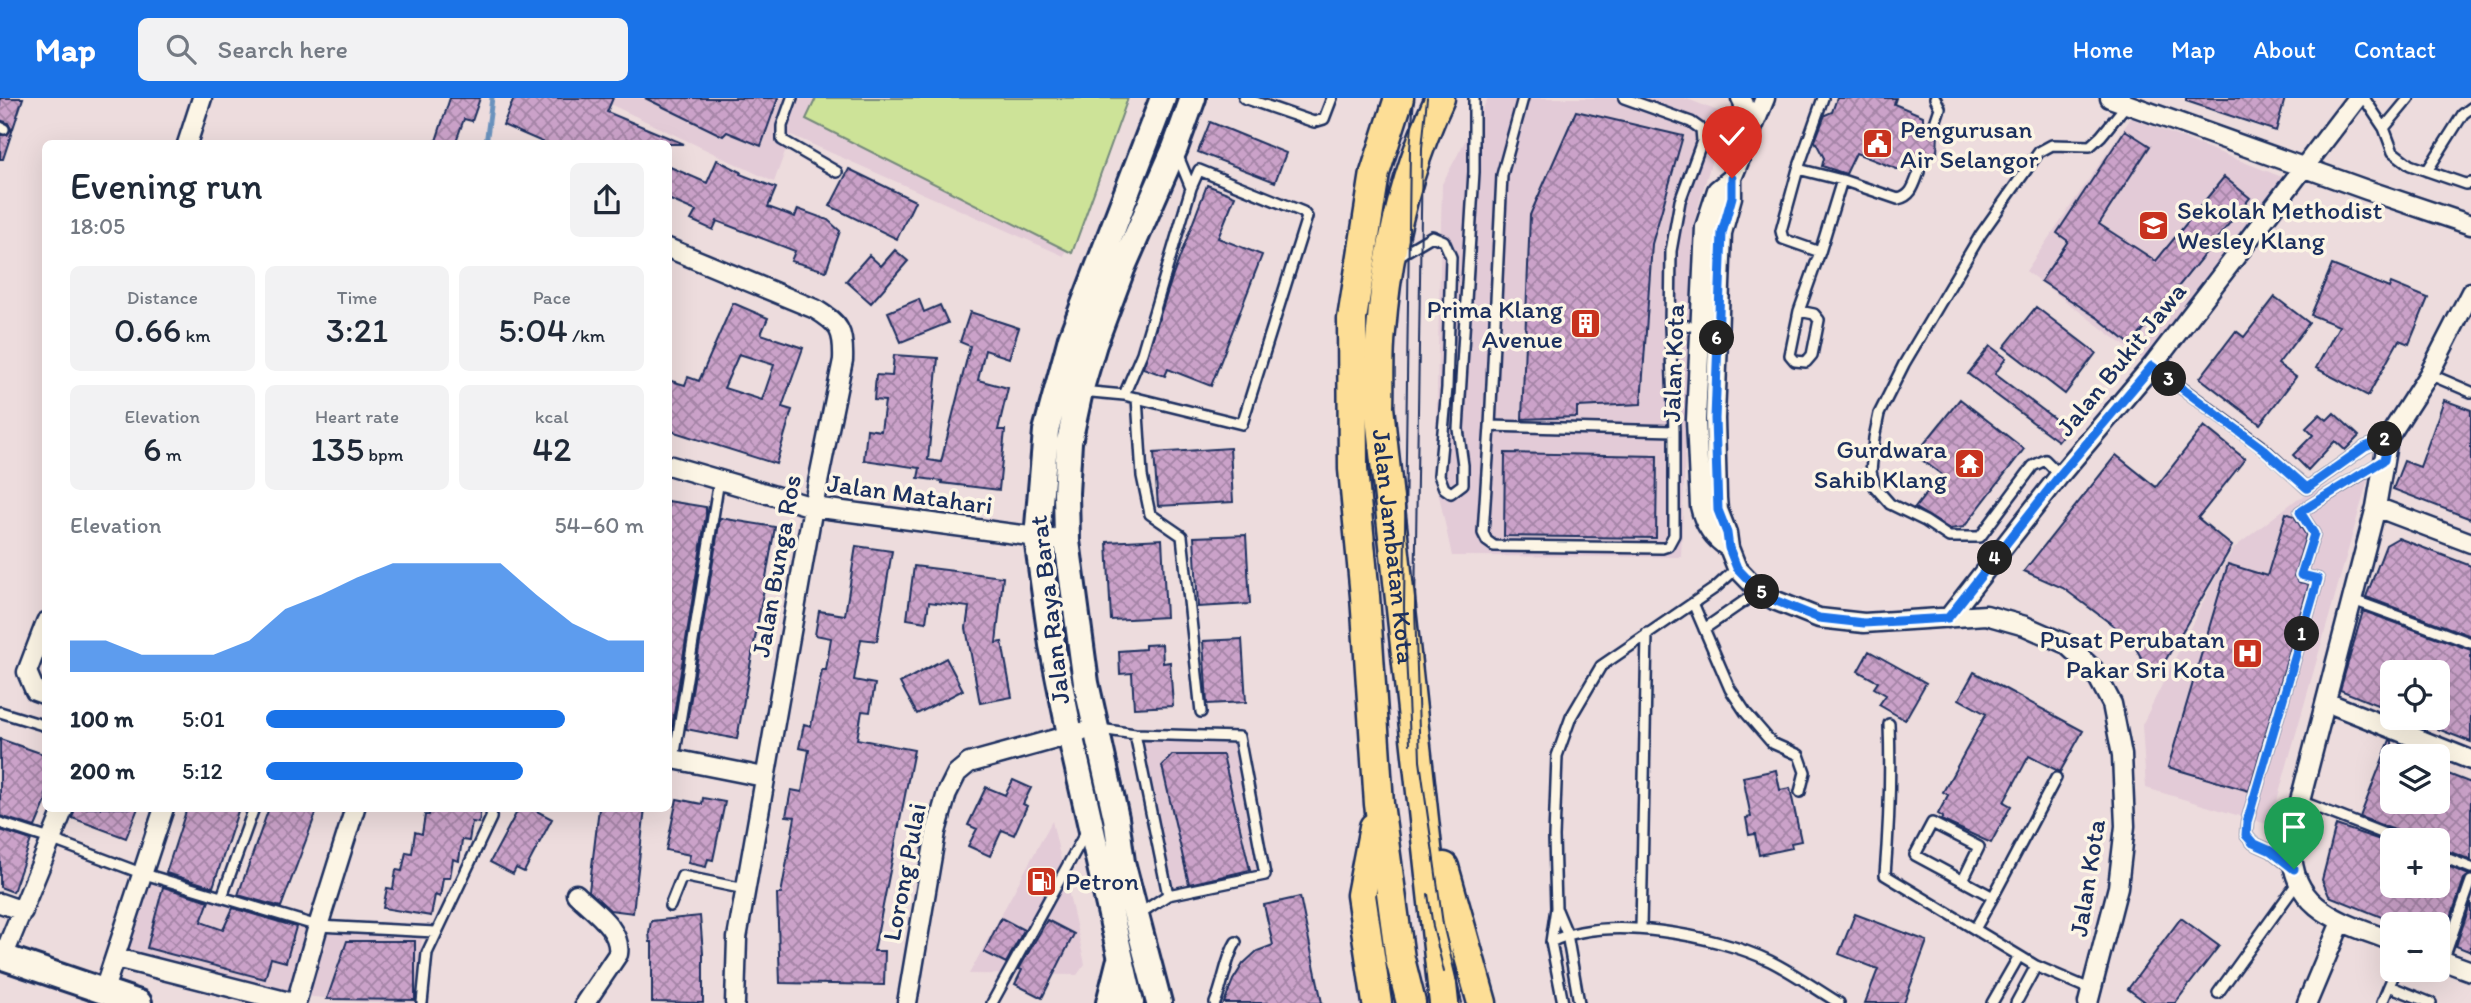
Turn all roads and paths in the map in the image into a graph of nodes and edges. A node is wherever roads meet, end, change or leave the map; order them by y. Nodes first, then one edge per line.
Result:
1 (201, 98) edge
2 (792, 98) edge
3 (1163, 98) edge
4 (1193, 98) edge
5 (1244, 98) edge
6 (1332, 98) edge
7 (1399, 98) edge
8 (1440, 98) edge
9 (1474, 98) edge
10 (1523, 98) edge
11 (1624, 98) edge
12 (1741, 98) edge
13 (1765, 98) edge
14 (1823, 98) edge
15 (1935, 98) edge
16 (2109, 98) edge
17 (2357, 98) edge
18 (2364, 98) edge
19 (2409, 98) edge
20 (2128, 101) edge
21 (2471, 108) edge
22 (1934, 126) dead end
23 (2384, 128) junction
24 (188, 140) edge
25 (1175, 148) junction
26 (1741, 158) junction
27 (2306, 168) junction
28 (1798, 169) junction
29 (2427, 171) junction
30 (837, 172) dead end
31 (1919, 172) dead end
32 (1842, 180) junction
33 (2471, 183) edge
34 (1191, 188) junction
35 (2471, 225) edge
36 (672, 250) edge
37 (1820, 252) junction
38 (1390, 261) junction
39 (2471, 292) edge
40 (1799, 311) junction
41 (1670, 326) junction
42 (1709, 326) junction
43 (2152, 366) junction
44 (2429, 374) junction
45 (1069, 389) junction
46 (2471, 392) edge
47 (1124, 395) junction
48 (1137, 398) junction
49 (1715, 419) junction
50 (1696, 420) junction
51 (1490, 426) junction
52 (1674, 431) junction
53 (2388, 438) junction
54 (2384, 460) junction
55 (672, 466) edge
56 (2060, 475) junction
57 (719, 480) junction
58 (813, 507) junction
59 (2376, 507) junction
60 (1037, 538) junction
61 (1067, 541) junction
62 (2471, 543) edge
63 (1729, 548) junction
64 (1737, 568) junction
65 (1759, 591) junction
66 (2353, 600) junction
67 (1693, 603) junction
68 (1948, 618) junction
69 (1704, 629) junction
70 (42, 633) edge
71 (1647, 633) junction
72 (2471, 643) edge
73 (42, 694) edge
74 (2326, 702) junction
75 (0, 712) edge
76 (1201, 712) dead end
77 (1889, 724) dead end
78 (42, 725) edge
79 (1095, 729) junction
80 (1070, 734) junction
81 (1135, 734) junction
82 (672, 752) edge
83 (672, 758) edge
84 (2471, 760) edge
85 (764, 778) junction
86 (2056, 778) dead end
87 (1422, 790) junction
88 (1800, 792) dead end
89 (2300, 801) junction
90 (1379, 804) junction
91 (63, 812) edge
92 (163, 812) edge
93 (253, 812) edge
94 (354, 812) edge
95 (492, 812) edge
96 (1091, 822) junction
97 (0, 823) edge
98 (2380, 832) edge
99 (53, 840) junction
100 (2450, 860) edge
101 (2471, 868) edge
102 (141, 873) junction
103 (2296, 876) junction
104 (1963, 880) junction
105 (2471, 881) edge
106 (746, 889) junction
107 (576, 894) dead end
108 (1168, 895) junction
109 (222, 897) junction
110 (1993, 897) junction
111 (0, 903) edge
112 (670, 906) dead end
113 (1556, 908) junction
114 (23, 911) junction
115 (1136, 916) junction
116 (2341, 922) junction
117 (318, 926) junction
118 (1641, 929) junction
119 (1975, 929) junction
120 (435, 932) junction
121 (1567, 934) junction
122 (2450, 935) edge
123 (2380, 937) edge
124 (1236, 942) dead end
125 (1551, 942) junction
126 (1121, 952) junction
127 (2019, 956) junction
128 (2, 957) edge
129 (116, 958) junction
130 (2450, 964) edge
131 (2036, 966) junction
132 (2471, 971) edge
133 (2391, 982) edge
134 (2389, 986) junction
135 (104, 990) junction
136 (2218, 993) dead end
137 (2090, 996) edge
138 (139, 1003) edge
139 (295, 1003) edge
140 (422, 1003) edge
141 (584, 1003) edge
142 (735, 1003) edge
143 (906, 1003) edge
144 (992, 1003) edge
145 (1110, 1003) edge
146 (1132, 1003) edge
147 (1159, 1003) edge
148 (1215, 1003) edge
149 (1377, 1003) edge
150 (1411, 1003) edge
151 (1444, 1003) edge
152 (1482, 1003) edge
153 (1563, 1003) edge
154 (1579, 1003) edge
155 (1839, 1003) edge
156 (1992, 1003) edge
157 (2016, 1003) edge
158 (2307, 1003) edge
159 (2382, 1003) edge
160 (2431, 1003) edge

1 - 24 street
2 - 30 lane
3 - 45 main road, Jalan Raya Barat
4 - 25 main road, Jalan Raya Barat
5 - 6 lane
7 - 90 highway, Jalan Jambatan Kota
8 - 38 highway, Jalan Jambatan Kota
9 - 38 lane
10 - 51 lane
11 - 41 lane
12 - 26 street
13 - 26 street, Jalan Kota
14 - 28 lane
15 - 22 lane
16 - 20 street
17 - 27 street, Jalan Bukit Jawa
18 - 23 lane
19 - 23 lane
20 - 27 street
20 - 56 lane
21 - 29 lane
23 - 29 lane
25 - 34 lane
25 - 45 main road, Jalan Raya Barat
26 - 42 street, Jalan Kota
27 - 35 street
27 - 43 street, Jalan Bukit Jawa
28 - 32 lane
28 - 37 lane
29 - 33 lane
31 - 32 lane
32 - 37 lane
34 - 47 lane
34 - 48 lane
36 - 58 street, Jalan Bunga Ros
37 - 40 lane
38 - 87 highway, Jalan Jambatan Kota
39 - 44 street
40 - 40 lane
41 - 42 lane
41 - 52 lane
42 - 49 street, Jalan Kota
42 - 50 street, Jalan Kota
43 - 53 lane
43 - 56 street, Jalan Bukit Jawa
44 - 46 lane
44 - 53 street
45 - 47 lane
45 - 60 main road, Jalan Raya Barat
45 - 61 main road, Jalan Raya Barat
47 - 48 lane
48 - 76 lane
49 - 50 street
49 - 63 street, Jalan Kota
50 - 63 street, Jalan Kota
51 - 52 lane
51 - 52 lane
53 - 54 street
54 - 59 street
54 - 103 lane
55 - 57 street, Jalan Matahari
56 - 68 street, Jalan Bukit Jawa
57 - 58 street, Jalan Matahari
57 - 82 lane
58 - 60 street, Jalan Matahari
58 - 85 street, Jalan Bunga Ros
59 - 62 street
59 - 66 street
60 - 61 street, Jalan Matahari
60 - 80 main road, Jalan Raya Barat
61 - 79 main road, Jalan Raya Barat
63 - 64 street, Jalan Kota
64 - 65 street, Jalan Kota
64 - 67 lane
65 - 68 street, Jalan Kota
65 - 69 lane
66 - 72 lane
66 - 74 street
67 - 69 lane
67 - 71 lane
68 - 137 street, Jalan Kota
69 - 88 lane
70 - 73 street
71 - 113 lane
71 - 118 lane
74 - 84 street
74 - 89 street
75 - 78 lane
77 - 119 lane
79 - 80 street, Lorong Pulai
79 - 81 lane
79 - 115 main road, Jalan Raya Barat
80 - 96 main road, Jalan Raya Barat
80 - 143 street, Lorong Pulai
81 - 108 lane
81 - 108 lane
83 - 85 street
85 - 106 street, Jalan Bunga Ros
86 - 110 lane
87 - 151 highway, Jalan Jambatan Kota
87 - 152 highway
89 - 98 lane
89 - 103 street
90 - 149 highway
90 - 150 highway
91 - 99 street
92 - 102 street
93 - 109 lane
94 - 117 street
95 - 120 lane
96 - 126 main road, Jalan Raya Barat
96 - 144 lane
97 - 99 lane
99 - 102 lane
99 - 114 street
100 - 101 lane
102 - 109 lane
102 - 129 street
103 - 116 street
103 - 136 lane
104 - 104 lane
104 - 110 lane
105 - 122 lane
106 - 112 lane
106 - 142 street, Jalan Bunga Ros
107 - 141 street
108 - 115 lane
109 - 117 lane
110 - 119 lane
111 - 114 street
113 - 121 lane
113 - 125 lane
114 - 128 street
115 - 147 main road, Jalan Raya Barat
116 - 123 street
116 - 158 street
117 - 120 lane
117 - 139 street
118 - 121 lane
118 - 155 lane
119 - 127 lane
120 - 140 lane
121 - 125 lane
121 - 154 lane
124 - 148 lane
125 - 153 lane
126 - 145 main road
126 - 146 main road, Jalan Raya Barat
127 - 131 lane
127 - 156 lane
128 - 135 main road
129 - 135 street
129 - 139 street
130 - 132 street
131 - 137 lane
131 - 157 lane
133 - 134 lane
134 - 159 lane
134 - 160 lane
135 - 138 main road

